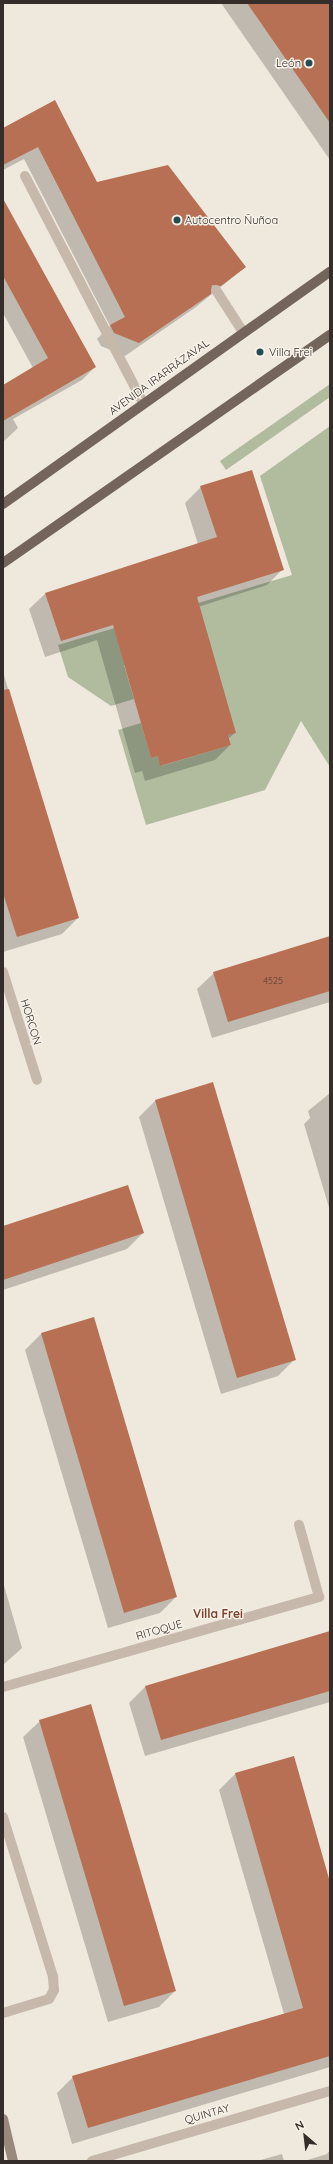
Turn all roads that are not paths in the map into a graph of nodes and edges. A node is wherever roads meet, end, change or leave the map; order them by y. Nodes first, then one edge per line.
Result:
1 (25, 176) dead end
2 (330, 272) edge
3 (216, 290) dead end
4 (242, 332) junction
5 (330, 335) edge
6 (143, 404) junction
7 (3, 504) edge
8 (3, 563) edge
9 (3, 972) edge
10 (37, 1080) dead end
11 (299, 1525) dead end
12 (3, 1687) edge
13 (3, 1817) edge
14 (3, 2014) edge
15 (330, 2091) edge
16 (3, 2119) edge
17 (5, 2137) edge
18 (13, 2161) edge
19 (92, 2161) edge

1 - 6 street
2 - 4 main road, AVENIDA IRARRÁZAVAL
3 - 4 street
4 - 6 main road, AVENIDA IRARRÁZAVAL
5 - 8 main road
6 - 7 main road, AVENIDA IRARRÁZAVAL
9 - 10 street, HORCON
11 - 12 street, RITOQUE
13 - 14 street
15 - 19 street, QUINTAY
16 - 17 main road
17 - 18 main road

